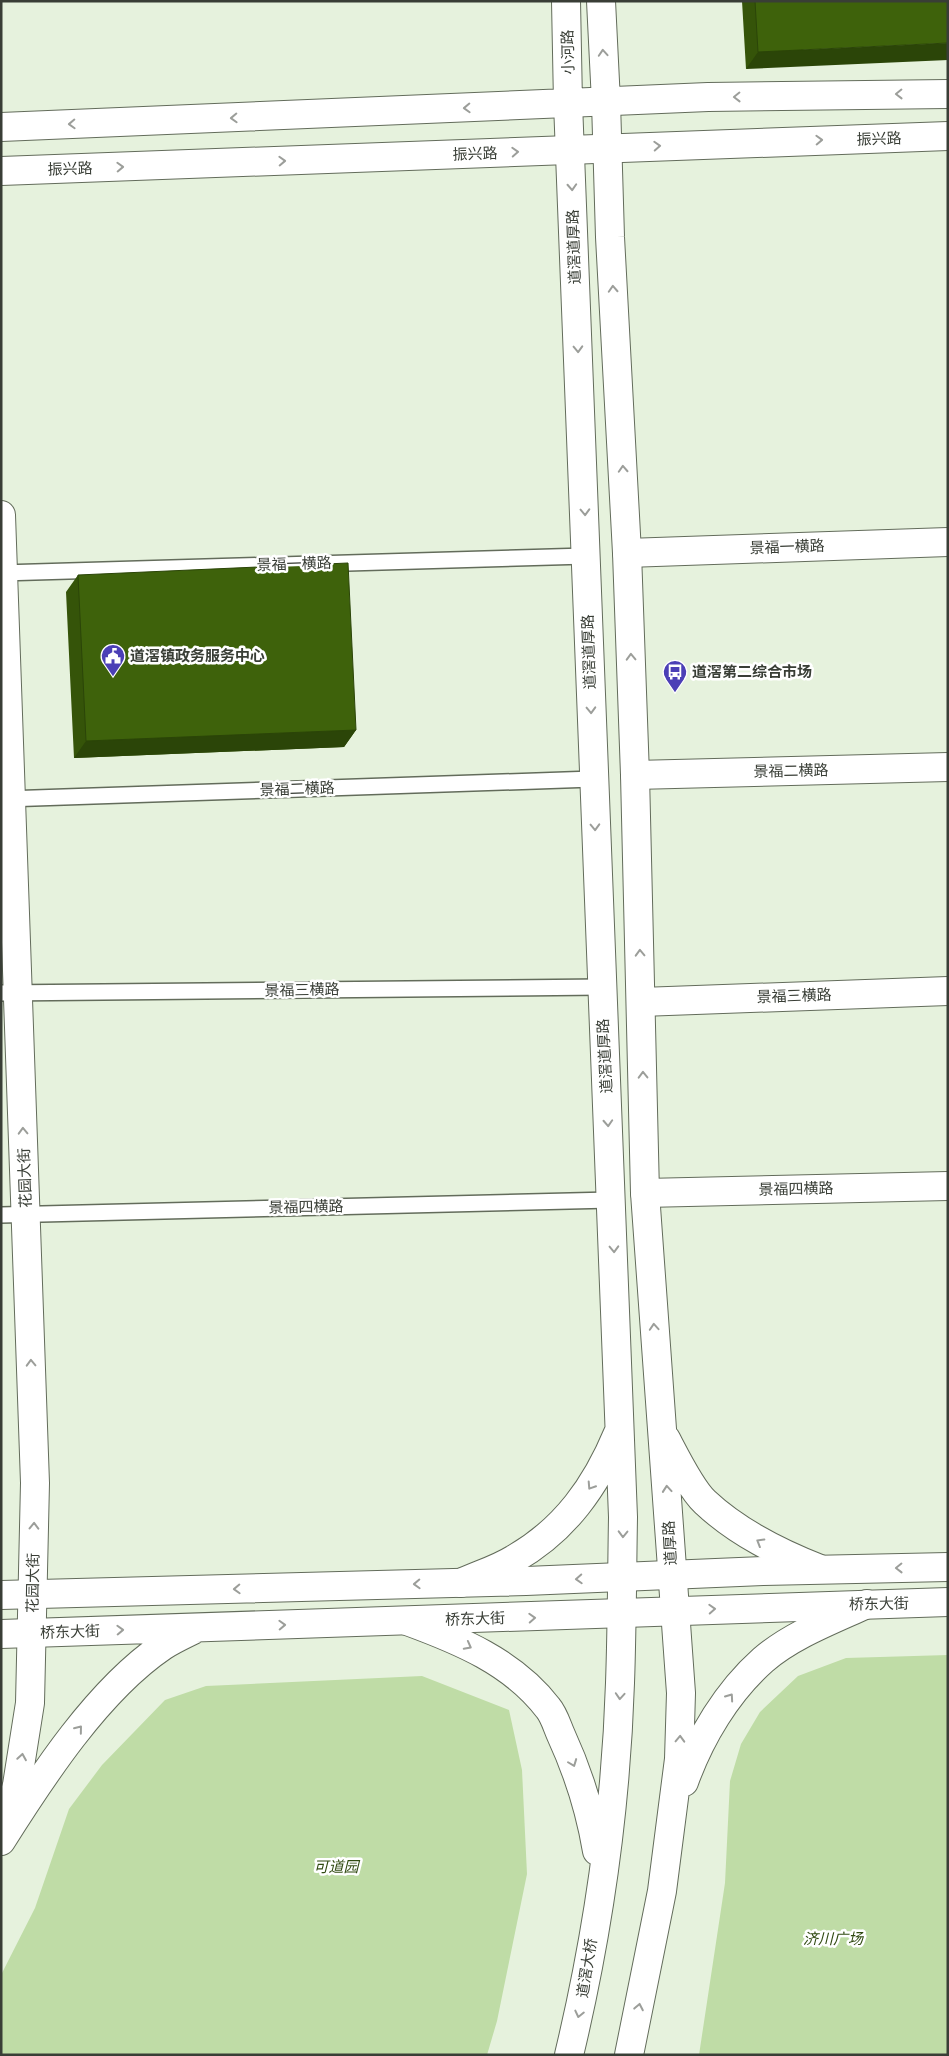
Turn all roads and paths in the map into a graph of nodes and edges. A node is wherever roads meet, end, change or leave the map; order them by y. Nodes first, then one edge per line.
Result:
1 (566, 1) edge
2 (601, 1) edge
3 (948, 94) edge
4 (606, 102) junction
5 (568, 103) junction
6 (1, 127) edge
7 (948, 136) edge
8 (570, 149) junction
9 (608, 149) junction
10 (1, 172) edge
11 (1, 515) edge
12 (1, 521) edge
13 (948, 542) edge
14 (627, 553) junction
15 (586, 556) junction
16 (2, 573) edge
17 (5, 749) edge
18 (948, 767) edge
19 (635, 775) junction
20 (593, 779) junction
21 (6, 799) edge
22 (602, 987) junction
23 (948, 991) edge
24 (10, 993) edge
25 (641, 1002) junction
26 (948, 1186) edge
27 (645, 1193) junction
28 (612, 1200) junction
29 (14, 1215) edge
30 (621, 1427) junction
31 (661, 1429) junction
32 (948, 1567) edge
33 (820, 1569) junction
34 (672, 1575) junction
35 (622, 1577) junction
36 (461, 1583) junction
37 (33, 1595) junction
38 (1, 1596) edge
39 (948, 1602) edge
40 (867, 1604) junction
41 (675, 1611) junction
42 (622, 1614) junction
43 (407, 1621) junction
44 (196, 1628) junction
45 (32, 1633) junction
46 (1, 1634) edge
47 (671, 1819) junction
48 (1, 1839) edge
49 (602, 1880) junction
50 (569, 2055) edge
51 (629, 2055) edge

1 - 5 street, 小河路
4 -> 2 street
3 -> 4 street
4 - 5 street
4 - 9 street
5 -> 6 street
5 - 8 street, 道滘道厚路
9 -> 7 street, 振兴路
8 - 9 street, 振兴路
10 -> 8 street, 振兴路
8 -> 15 street, 道滘道厚路
14 -> 9 street
11 - 12 street, 花园大街
12 - 16 street, 花园大街
13 - 14 street, 景福一横路
19 -> 14 street
15 - 16 lane, 景福一横路
15 -> 20 street, 道滘道厚路
16 - 17 street, 花园大街
17 - 21 street, 花园大街
18 - 19 street, 景福二横路
25 -> 19 street
20 - 21 lane, 景福二横路
20 -> 22 street, 道滘道厚路
21 - 24 street, 花园大街
22 - 24 lane, 景福三横路
22 -> 28 street, 道滘道厚路
23 - 25 street, 景福三横路
29 -> 24 street, 花园大街
27 -> 25 street
26 - 27 street, 景福四横路
31 -> 27 street, 道厚路
28 - 29 lane, 景福四横路
28 -> 30 street
37 -> 29 street, 花园大街
30 -> 35 street
30 -> 36 street
33 -> 31 street
34 -> 31 street, 道厚路
32 -> 33 street
33 - 34 street
34 - 35 street
34 - 41 street, 道厚路
35 -> 36 street
35 - 42 street
36 -> 37 street
37 - 38 street
37 - 45 street, 花园大街
39 - 40 street, 桥东大街
41 -> 40 street, 桥东大街
47 -> 40 street
41 - 42 street, 桥东大街
47 -> 41 street, 道厚路
43 -> 42 street, 桥东大街
42 -> 49 street
44 -> 43 street, 桥东大街
43 -> 49 street
45 -> 44 street, 桥东大街
48 -> 44 street
45 - 46 street, 桥东大街
48 -> 45 street, 花园大街
51 -> 47 street, 道厚路
49 -> 50 street, 道滘大桥

